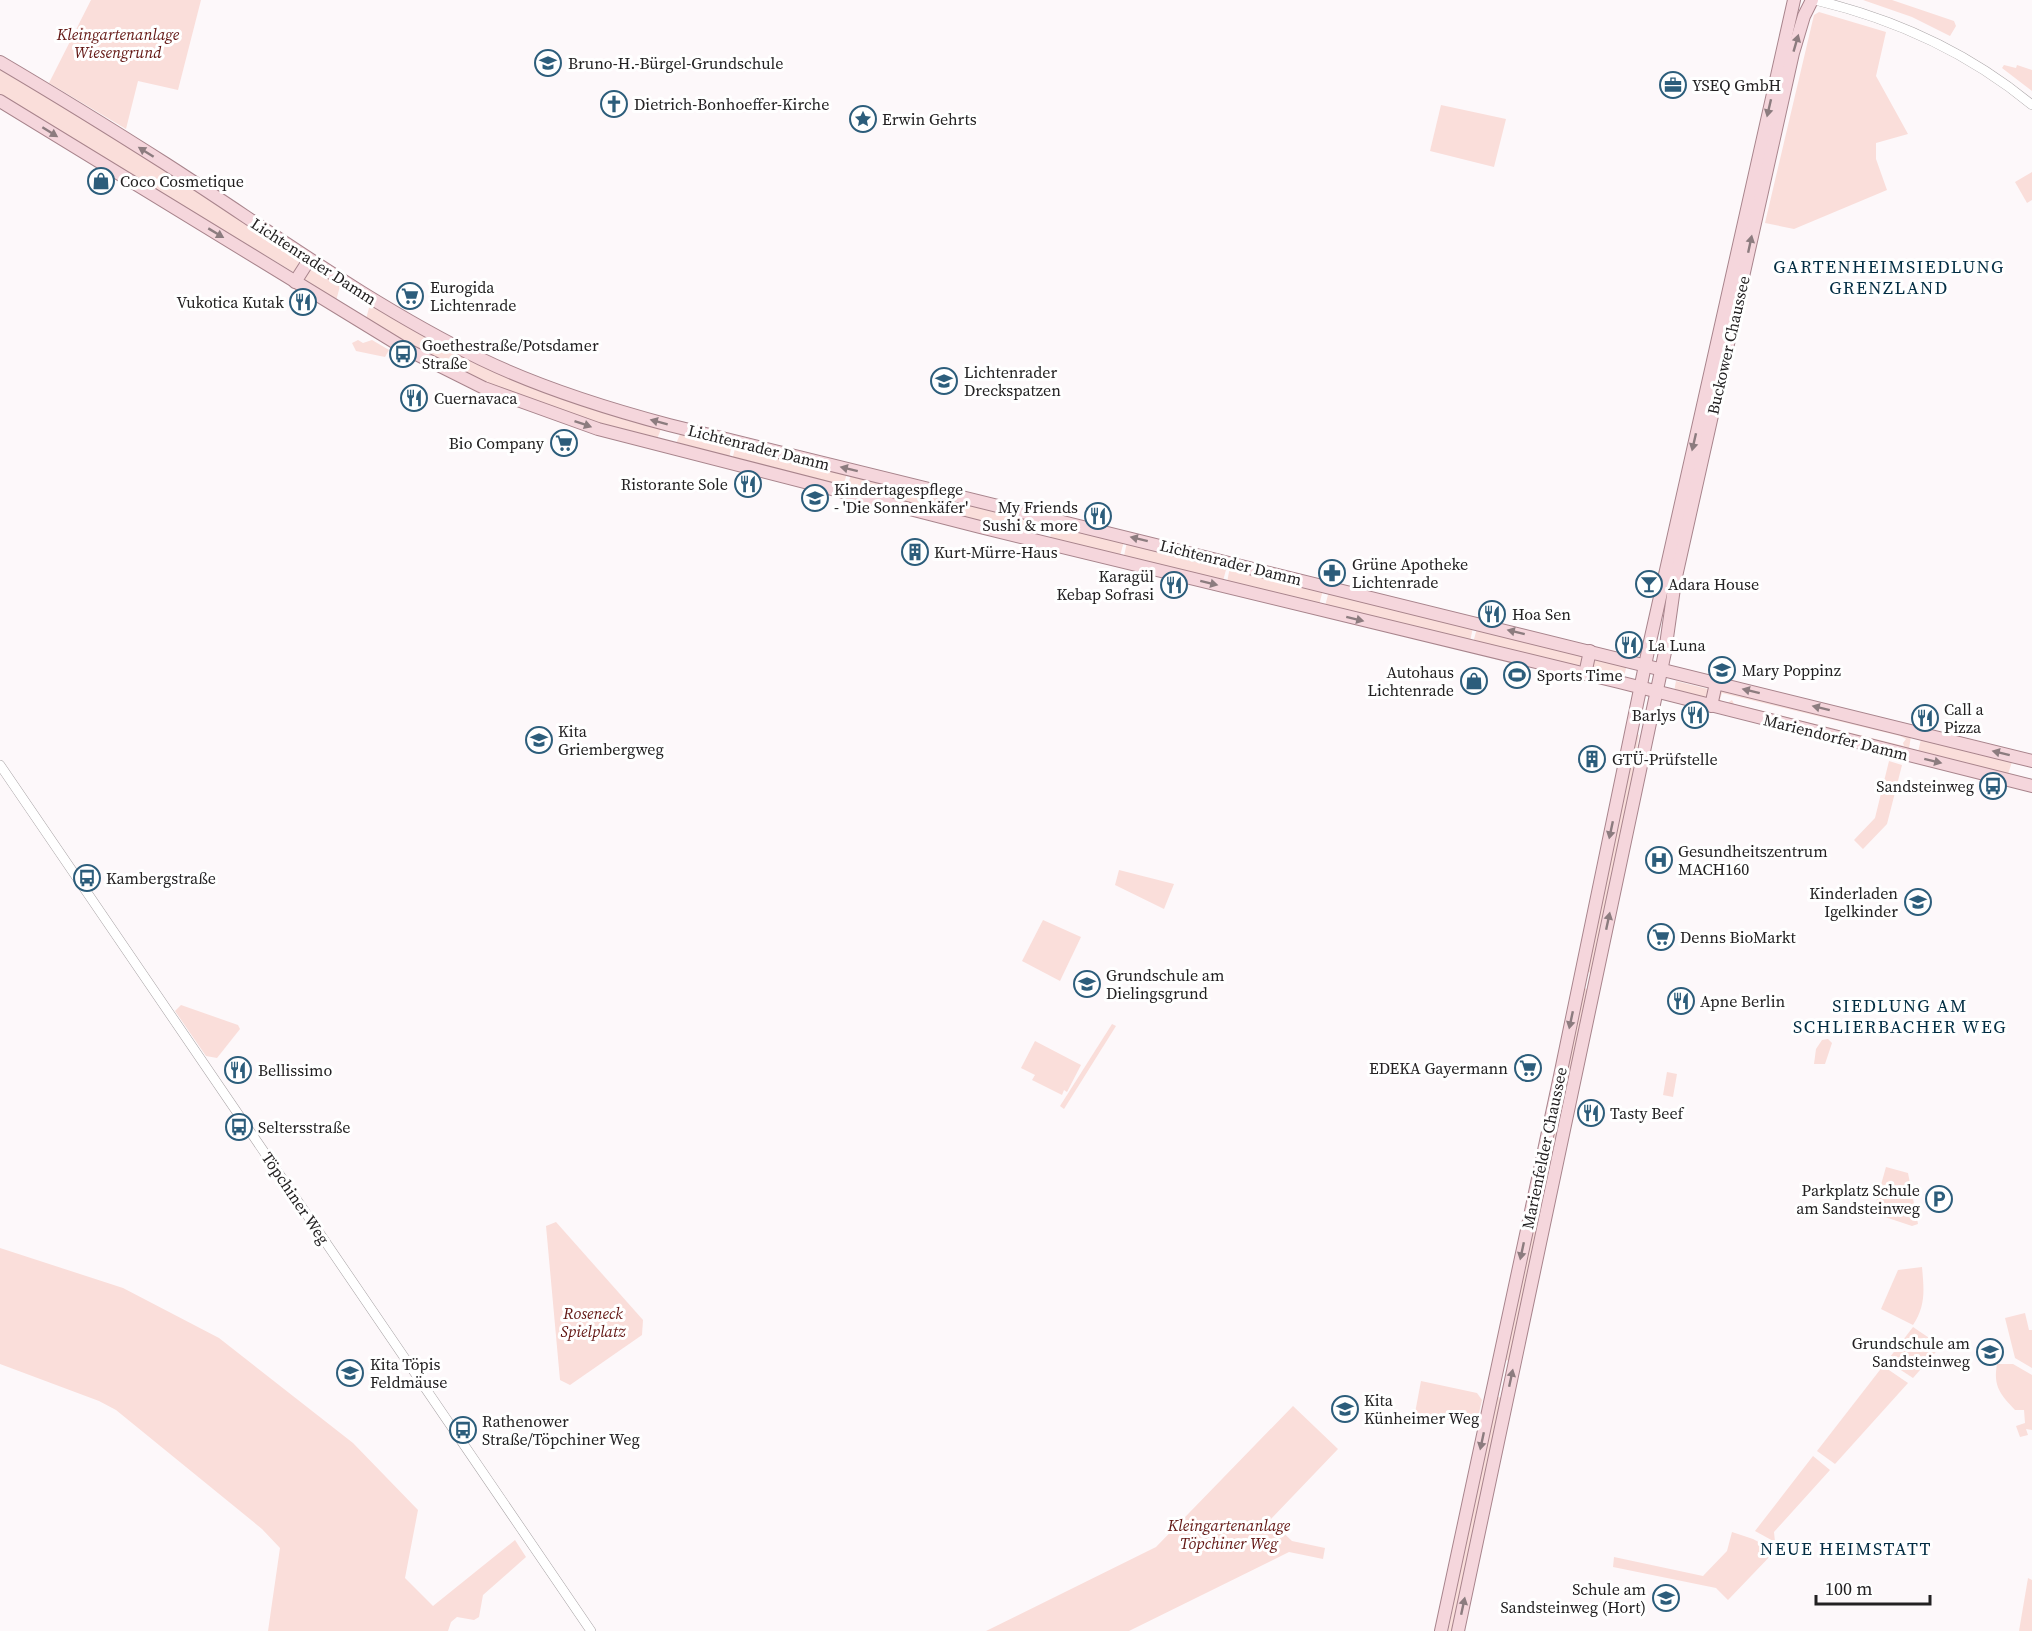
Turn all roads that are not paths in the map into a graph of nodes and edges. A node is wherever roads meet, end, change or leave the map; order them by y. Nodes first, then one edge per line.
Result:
1 (1794, 0) edge
2 (1813, 0) edge
3 (0, 62) edge
4 (0, 101) edge
5 (2032, 105) edge
6 (309, 260) junction
7 (295, 282) junction
8 (1590, 651) junction
9 (1645, 665) junction
10 (1661, 669) junction
11 (1585, 674) junction
12 (1716, 683) junction
13 (1640, 688) junction
14 (1655, 692) junction
15 (1711, 706) junction
16 (2032, 760) edge
17 (0, 765) edge
18 (2032, 786) edge
19 (591, 1631) edge
20 (1441, 1631) edge
21 (1458, 1631) edge

1 -> 9 main road, Buckower Chaussee
2 - 5 street
10 -> 2 main road, Buckower Chaussee
6 -> 3 main road, Lichtenrader Damm
4 -> 7 main road, Lichtenrader Damm
6 - 7 main road
8 -> 6 main road, Lichtenrader Damm
7 -> 11 main road, Lichtenrader Damm
8 - 9 main road, Lichtenrader Damm
8 - 11 main road
9 - 10 main road, Lichtenrader Damm
9 - 13 main road, Marienfelder Chaussee
10 - 12 main road, Mariendorfer Damm
10 - 14 main road, Buckower Chaussee
11 - 13 main road, Lichtenrader Damm
12 - 15 main road
16 -> 12 main road, Mariendorfer Damm
13 - 14 main road, Mariendorfer Damm
13 -> 20 main road, Marienfelder Chaussee
14 - 15 main road, Mariendorfer Damm
21 -> 14 main road, Marienfelder Chaussee
15 -> 18 main road, Mariendorfer Damm
17 - 19 street, Töpchiner Weg

